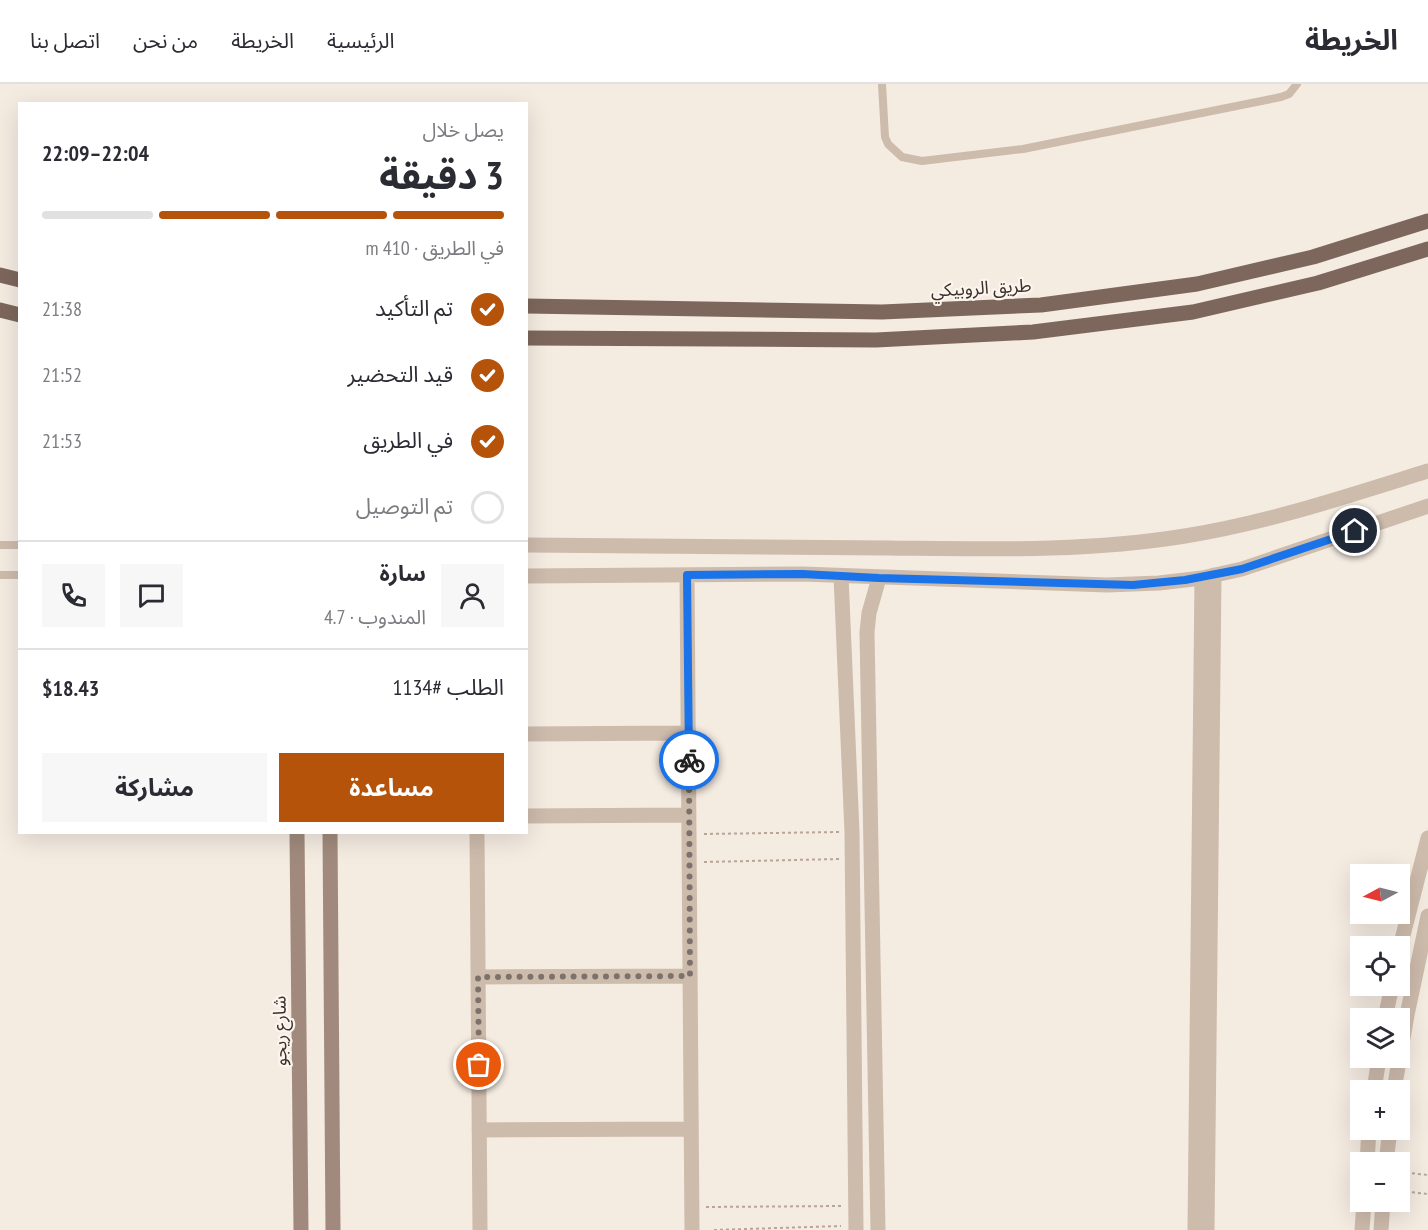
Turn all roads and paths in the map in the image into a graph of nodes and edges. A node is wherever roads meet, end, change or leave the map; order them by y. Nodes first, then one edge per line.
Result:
1 (882, 84) edge
2 (1297, 84) edge
3 (1428, 221) edge
4 (1428, 249) edge
5 (0, 275) edge
6 (18, 280) edge
7 (528, 306) edge
8 (0, 310) edge
9 (18, 314) edge
10 (528, 338) edge
11 (1428, 471) edge
12 (1428, 506) edge
13 (0, 545) edge
14 (18, 545) edge
15 (528, 545) edge
16 (0, 575) edge
17 (18, 575) edge
18 (687, 575) junction
19 (528, 576) edge
20 (842, 576) junction
21 (1208, 576) junction
22 (879, 578) junction
23 (688, 733) junction
24 (528, 734) edge
25 (1205, 812) junction
26 (689, 815) junction
27 (528, 816) edge
28 (852, 832) junction
29 (297, 834) edge
30 (330, 834) edge
31 (477, 834) edge
32 (689, 834) junction
33 (1428, 838) edge
34 (852, 859) junction
35 (689, 863) junction
36 (1428, 916) edge
37 (1403, 936) edge
38 (873, 953) junction
39 (854, 955) junction
40 (690, 976) junction
41 (478, 977) junction
42 (1397, 1080) edge
43 (691, 1129) junction
44 (479, 1130) junction
45 (1410, 1173) edge
46 (1428, 1175) edge
47 (1410, 1192) edge
48 (1428, 1194) edge
49 (856, 1205) junction
50 (692, 1207) junction
51 (1363, 1212) edge
52 (1382, 1212) edge
53 (856, 1228) edge
54 (301, 1230) edge
55 (333, 1230) edge
56 (480, 1230) edge
57 (692, 1230) edge
58 (714, 1230) edge
59 (878, 1230) edge
60 (1195, 1230) edge
61 (1207, 1230) edge
62 (1362, 1230) edge
63 (1381, 1230) edge

1 - 2 lane
3 - 7 main road, طريق الروبيكي
4 - 10 main road
5 - 6 main road
8 - 9 main road
11 - 15 street
12 - 21 street
13 - 14 lane
16 - 17 lane
18 - 19 street
18 - 20 street
18 - 23 street
20 - 22 street
20 - 28 street
21 - 22 street
21 - 25 street
22 - 38 street
23 - 24 street
23 - 26 street
25 - 60 street
25 - 61 street
26 - 27 street
26 - 32 street
28 - 32 path
28 - 34 street
29 - 54 main road, شارع ريجو
30 - 55 main road
31 - 41 street
32 - 35 street
33 - 37 street
34 - 35 path
34 - 39 street
35 - 40 street
36 - 42 street
38 - 39 street
38 - 59 street
39 - 49 street
40 - 41 street
40 - 43 street
41 - 44 street
43 - 44 street
43 - 50 street
44 - 56 street
45 - 46 path
47 - 48 path
49 - 50 path
49 - 53 street
50 - 57 street
51 - 62 street
52 - 63 street
53 - 58 path

